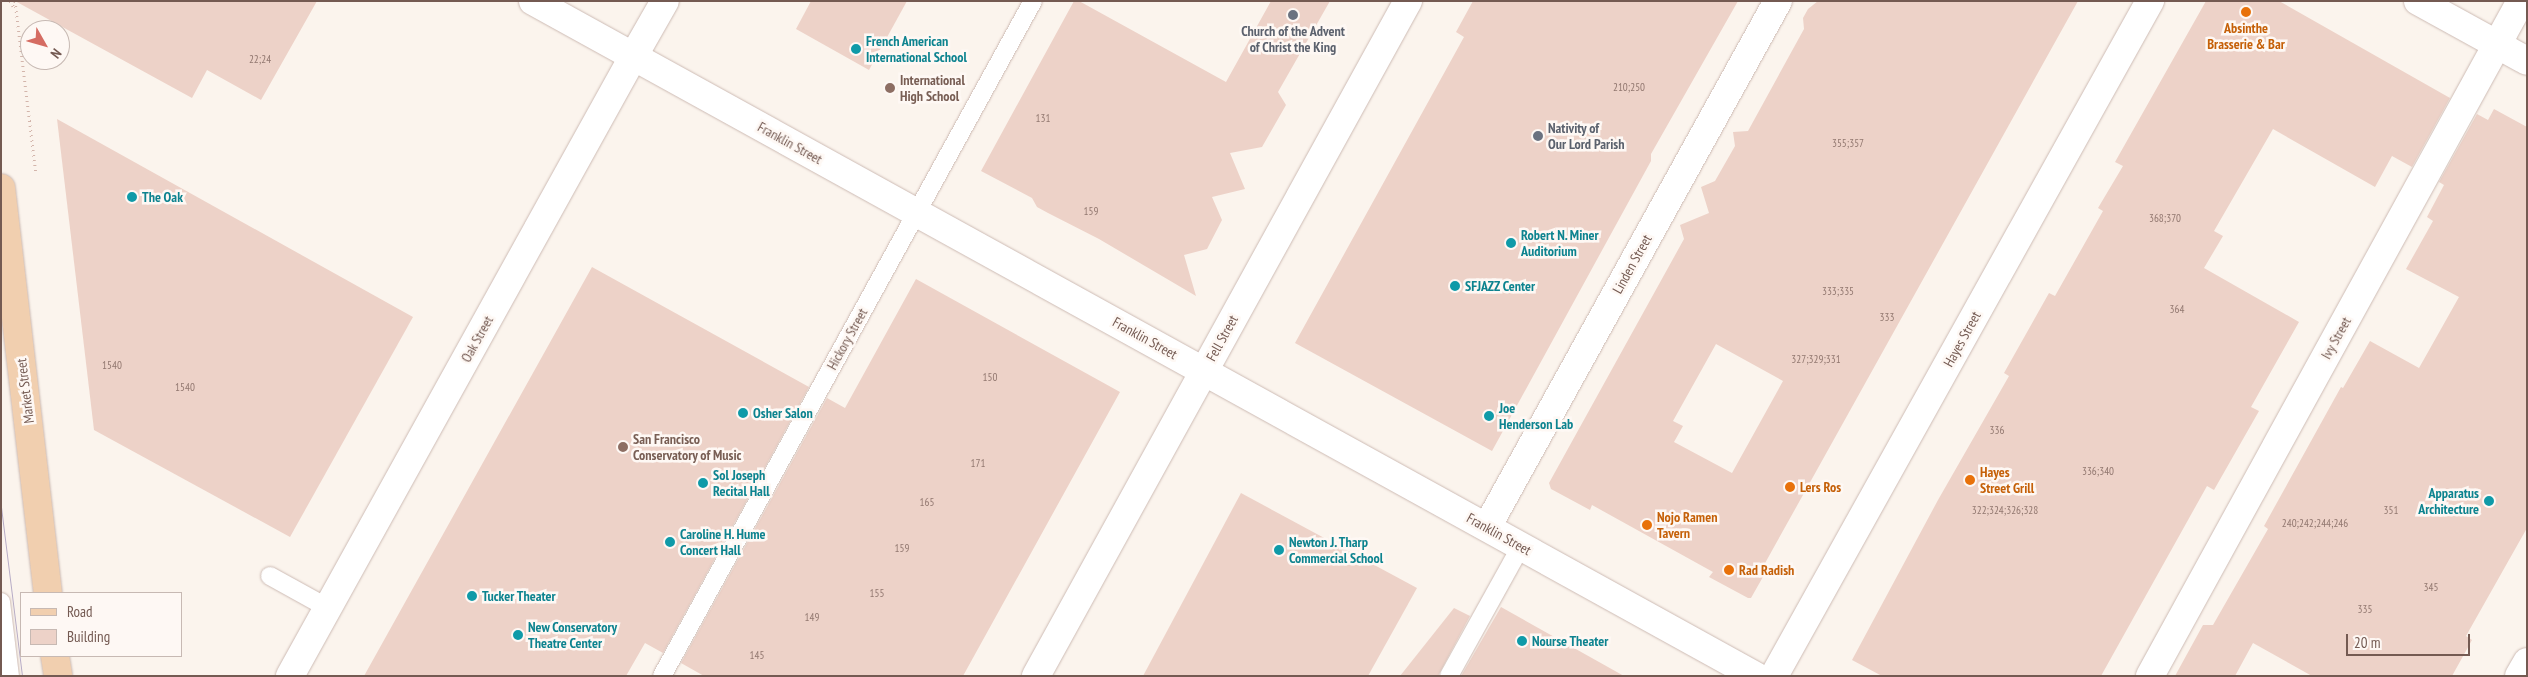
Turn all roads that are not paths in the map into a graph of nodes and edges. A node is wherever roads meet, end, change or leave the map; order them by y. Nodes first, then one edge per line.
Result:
1 (533, 1) edge
2 (664, 1) edge
3 (1033, 1) edge
4 (1408, 1) edge
5 (1778, 1) edge
6 (2150, 1) edge
7 (2418, 1) edge
8 (2521, 1) edge
9 (2497, 45) junction
10 (633, 57) junction
11 (2527, 61) edge
12 (1, 188) edge
13 (916, 212) junction
14 (1204, 371) junction
15 (1487, 527) junction
16 (1521, 546) junction
17 (270, 576) dead end
18 (48, 592) edge
19 (1, 602) edge
20 (328, 608) junction
21 (55, 657) edge
22 (2527, 662) edge
23 (10, 676) edge
24 (58, 676) edge
25 (290, 676) edge
26 (662, 676) edge
27 (1036, 676) edge
28 (1449, 676) edge
29 (1756, 676) edge
30 (1774, 676) edge
31 (2150, 676) edge
32 (2519, 676) edge

1 - 10 main road, Franklin Street
2 - 10 main road, Oak Street
3 - 13 lane, Hickory Street
4 - 14 main road, Fell Street
5 - 15 main road, Linden Street
6 - 30 main road, Hayes Street
7 - 9 main road
8 - 9 main road, Ivy Street
9 - 11 main road
9 - 31 main road, Ivy Street
10 - 13 main road, Franklin Street
10 - 20 main road, Oak Street
12 - 18 main road, Market Street
13 - 14 main road, Franklin Street
13 - 26 lane, Hickory Street
14 - 15 main road, Franklin Street
14 - 27 main road, Fell Street
15 - 16 main road, Franklin Street
16 - 28 lane
16 - 29 main road, Franklin Street
17 - 20 lane
19 - 23 lane
20 - 25 main road, Oak Street
21 - 24 main road
22 - 32 main road

